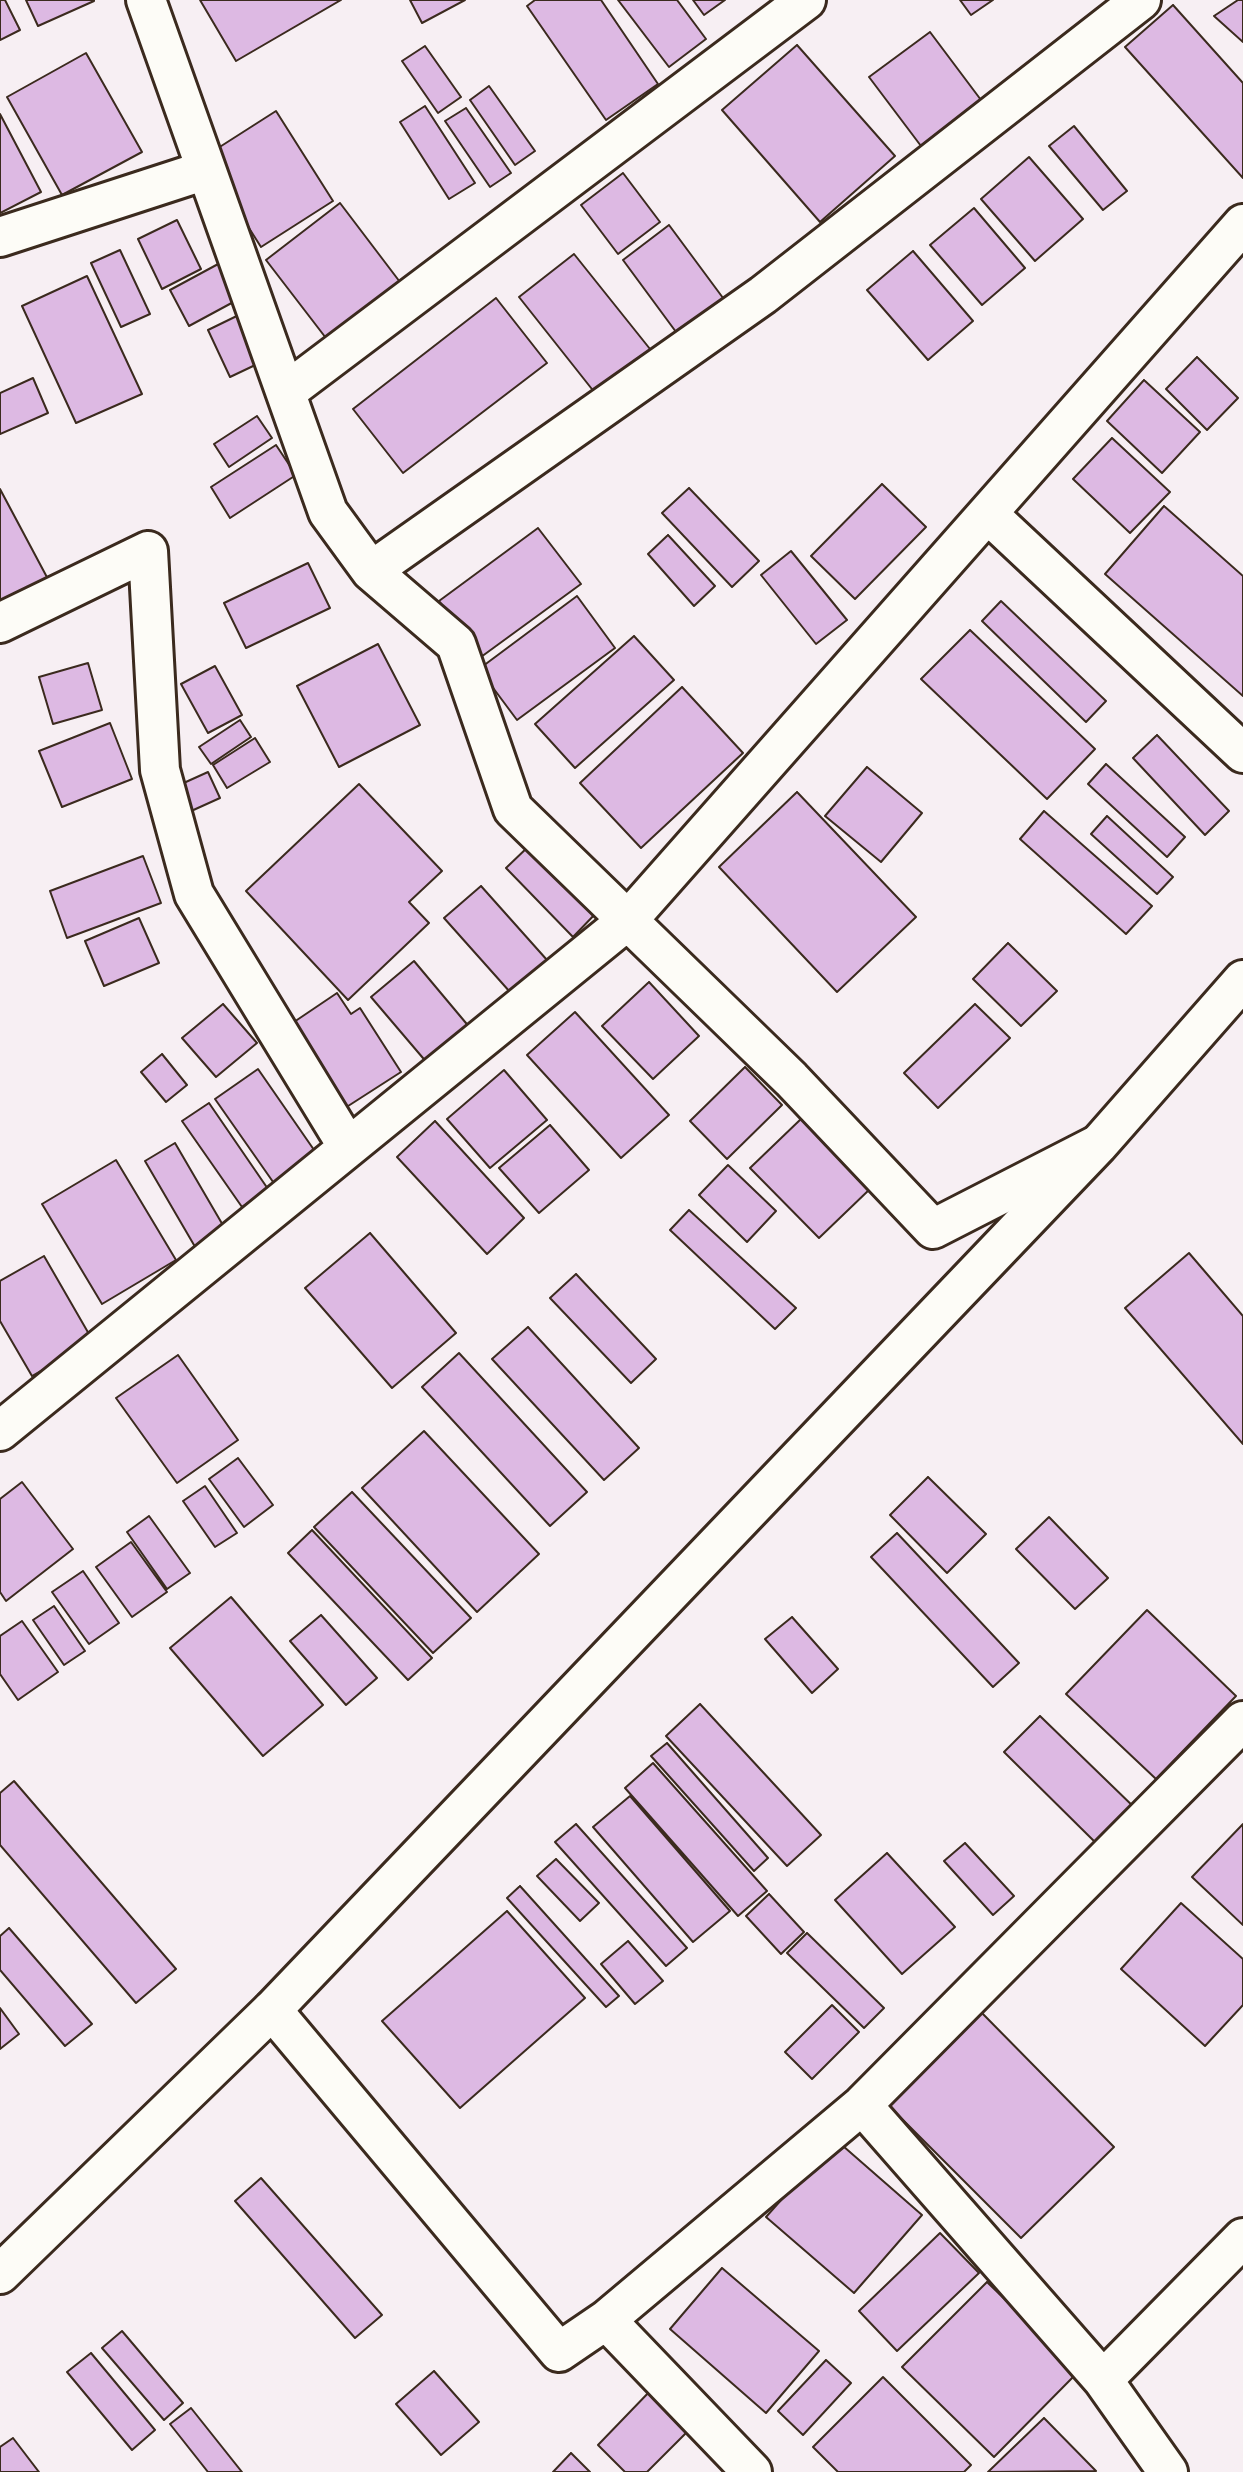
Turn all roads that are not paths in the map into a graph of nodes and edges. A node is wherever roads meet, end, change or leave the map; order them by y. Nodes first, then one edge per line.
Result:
1 (146, 0) edge
2 (1141, 0) edge
3 (794, 4) edge
4 (206, 170) junction
5 (1243, 224) edge
6 (0, 237) edge
7 (286, 392) junction
8 (988, 514) junction
9 (371, 571) junction
10 (0, 623) edge
11 (1243, 753) edge
12 (628, 920) junction
13 (1243, 980) edge
14 (1098, 1144) junction
15 (348, 1147) junction
16 (0, 1431) edge
17 (1243, 1721) edge
18 (272, 2010) junction
19 (862, 2105) junction
20 (1243, 2238) edge
21 (0, 2274) edge
22 (606, 2320) junction
23 (1103, 2380) junction
24 (752, 2472) edge
25 (1168, 2472) edge

1 - 4 street
2 - 9 street
3 - 7 street
4 - 6 street
4 - 7 street
5 - 8 street
7 - 9 street
8 - 11 street
8 - 12 street
9 - 12 street
10 - 15 street
12 - 14 street
12 - 15 street
13 - 14 street
14 - 18 street
15 - 16 street
17 - 19 street
18 - 21 street
18 - 22 street
19 - 22 street
19 - 23 street
20 - 23 street
22 - 24 street
23 - 25 street

